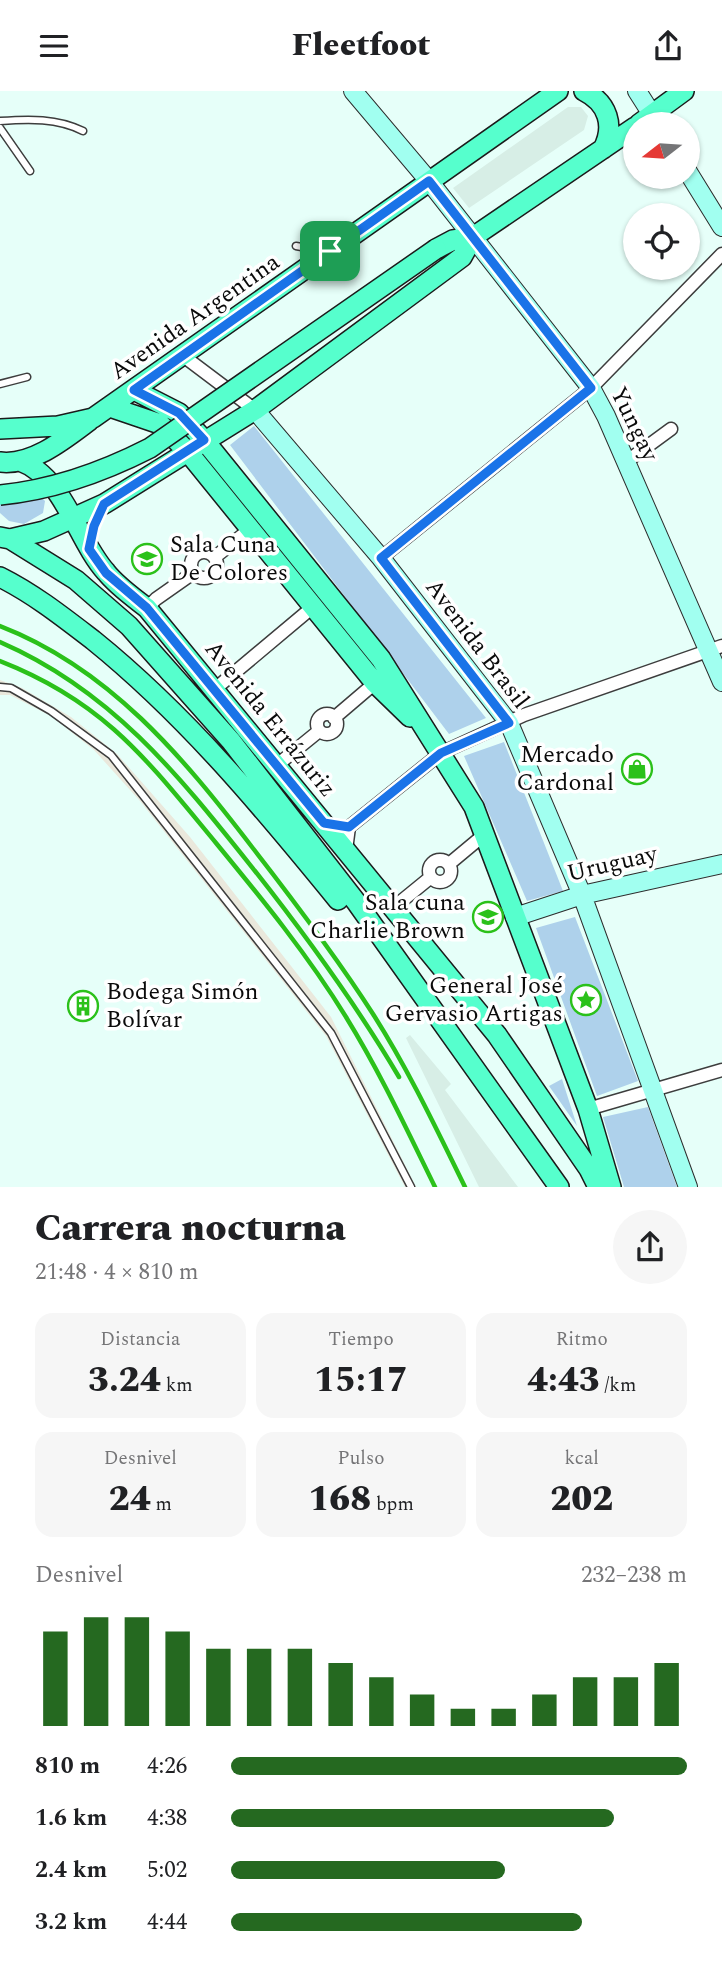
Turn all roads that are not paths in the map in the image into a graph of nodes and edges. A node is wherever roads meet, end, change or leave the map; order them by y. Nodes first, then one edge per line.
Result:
1 (353, 91) edge
2 (558, 91) edge
3 (584, 91) edge
4 (637, 91) edge
5 (684, 91) edge
6 (643, 112) edge
7 (659, 112) edge
8 (0, 121) edge
9 (0, 128) edge
10 (83, 131) dead end
11 (623, 137) edge
12 (603, 149) junction
13 (30, 171) dead end
14 (429, 181) junction
15 (699, 189) edge
16 (722, 227) edge
17 (473, 237) junction
18 (296, 246) dead end
19 (330, 251) junction
20 (722, 254) edge
21 (183, 355) junction
22 (27, 377) dead end
23 (0, 384) edge
24 (591, 388) junction
25 (134, 390) junction
26 (110, 407) junction
27 (255, 410) junction
28 (93, 418) junction
29 (9, 429) edge
30 (671, 429) dead end
31 (204, 440) junction
32 (188, 452) junction
33 (626, 462) junction
34 (8, 463) edge
35 (0, 495) edge
36 (104, 504) junction
37 (73, 519) junction
38 (249, 530) junction
39 (5, 538) edge
40 (89, 549) junction
41 (215, 557) junction
42 (381, 558) junction
43 (193, 573) junction
44 (0, 577) edge
45 (314, 606) junction
46 (147, 608) junction
47 (716, 648) edge
48 (374, 683) junction
49 (722, 683) edge
50 (0, 687) edge
51 (215, 689) junction
52 (509, 723) junction
53 (436, 745) junction
54 (276, 766) junction
55 (324, 823) junction
56 (349, 827) junction
57 (485, 834) junction
58 (346, 850) junction
59 (722, 864) edge
60 (582, 895) junction
61 (393, 908) junction
62 (515, 917) junction
63 (469, 1061) junction
64 (722, 1070) edge
65 (653, 1089) junction
66 (588, 1109) junction
67 (411, 1187) edge
68 (559, 1187) edge
69 (598, 1187) edge
70 (611, 1187) edge
71 (688, 1187) edge

1 - 14 street, Yungay
2 - 14 main road, Avenida Argentina
3 - 12 main road
4 - 6 street
5 - 7 main road
8 - 10 lane
9 - 13 lane
11 - 12 main road
12 - 17 main road
14 - 17 street, Yungay
14 - 19 main road, Avenida Argentina
15 - 16 street
17 - 24 street, Yungay
17 - 27 main road
17 - 35 main road, bridge
18 - 19 lane
19 - 21 main road, Avenida Argentina
20 - 24 street
21 - 25 main road, Avenida Argentina
21 - 27 street, Avenida Brasil
22 - 23 lane
24 - 33 street, Yungay
24 - 42 street
25 - 26 main road, Avenida Argentina
25 - 31 main road
26 - 28 main road, Avenida Argentina
26 - 32 main road
27 - 31 main road
27 - 42 street, Avenida Brasil
28 - 29 main road, Avenida Argentina
28 - 34 main road
30 - 33 street
31 - 32 main road
31 - 53 main road
32 - 36 main road
32 - 38 main road
33 - 47 street, Yungay
34 - 37 main road, Avenida Errázuriz
36 - 37 main road
36 - 40 main road
37 - 39 main road
37 - 40 main road, Avenida Errázuriz
38 - 41 street
38 - 45 main road
39 - 63 main road, Avenida Errázuriz
40 - 46 main road, Avenida Errázuriz
41 - 43 street
41 - 43 street
42 - 52 street, Avenida Brasil
43 - 46 street
44 - 63 main road
45 - 48 main road
45 - 51 street
46 - 51 main road, Avenida Errázuriz
47 - 49 street, Yungay
47 - 52 street
48 - 53 main road
48 - 54 street
50 - 67 lane
51 - 54 main road, Avenida Errázuriz
52 - 53 street
52 - 60 street, Avenida Brasil
53 - 56 street
53 - 57 main road
54 - 55 main road, Avenida Errázuriz
55 - 56 street
55 - 58 main road, Avenida Errázuriz
56 - 58 street
57 - 61 street
57 - 62 main road
58 - 61 main road, Avenida Errázuriz
59 - 60 street, Uruguay
60 - 62 street, Uruguay
60 - 65 street, Avenida Brasil
61 - 69 main road, Avenida Errázuriz
62 - 66 main road
63 - 68 main road, Avenida Errázuriz
64 - 65 street
65 - 66 street
65 - 71 street, Avenida Brasil
66 - 70 main road

